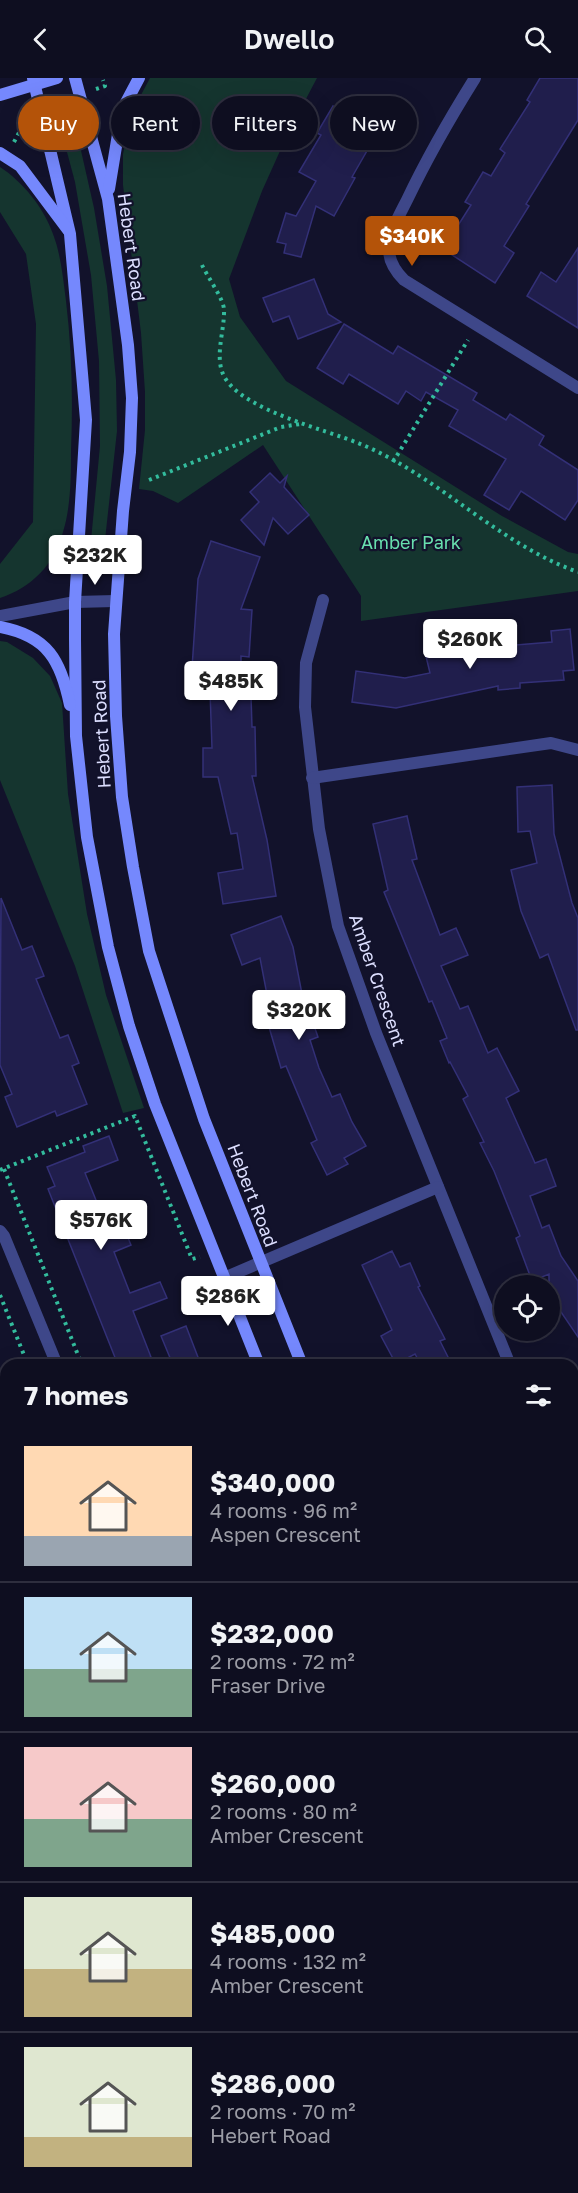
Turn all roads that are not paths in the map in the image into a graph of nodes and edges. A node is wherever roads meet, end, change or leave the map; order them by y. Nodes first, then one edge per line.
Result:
1 (57, 78) edge
2 (75, 78) edge
3 (139, 78) edge
4 (475, 78) edge
5 (34, 82) edge
6 (0, 95) edge
7 (0, 153) edge
8 (108, 199) junction
9 (70, 234) junction
10 (578, 388) edge
11 (322, 600) dead end
12 (115, 601) junction
13 (75, 602) junction
14 (0, 616) edge
15 (0, 627) edge
16 (76, 736) junction
17 (578, 750) edge
18 (312, 778) junction
19 (438, 1187) junction
20 (0, 1231) edge
21 (260, 1262) junction
22 (224, 1278) junction
23 (55, 1359) edge
24 (257, 1359) edge
25 (300, 1359) edge
26 (508, 1359) edge

1 - 5 main road
2 - 8 main road, Hebert Road
3 - 8 main road
4 - 10 street
5 - 6 main road
5 - 9 main road, Hebert Road
7 - 9 main road
8 - 12 main road, Hebert Road
9 - 13 main road, Hebert Road
11 - 18 street, Amber Crescent
12 - 13 street
12 - 21 main road, Hebert Road
13 - 14 street
13 - 16 main road, Hebert Road
15 - 16 main road
16 - 22 main road, Hebert Road
17 - 18 street
18 - 19 street, Amber Crescent
19 - 21 street
19 - 26 street, Amber Crescent
20 - 23 street
21 - 22 street
21 - 25 main road, Hebert Road
22 - 24 main road, Hebert Road

